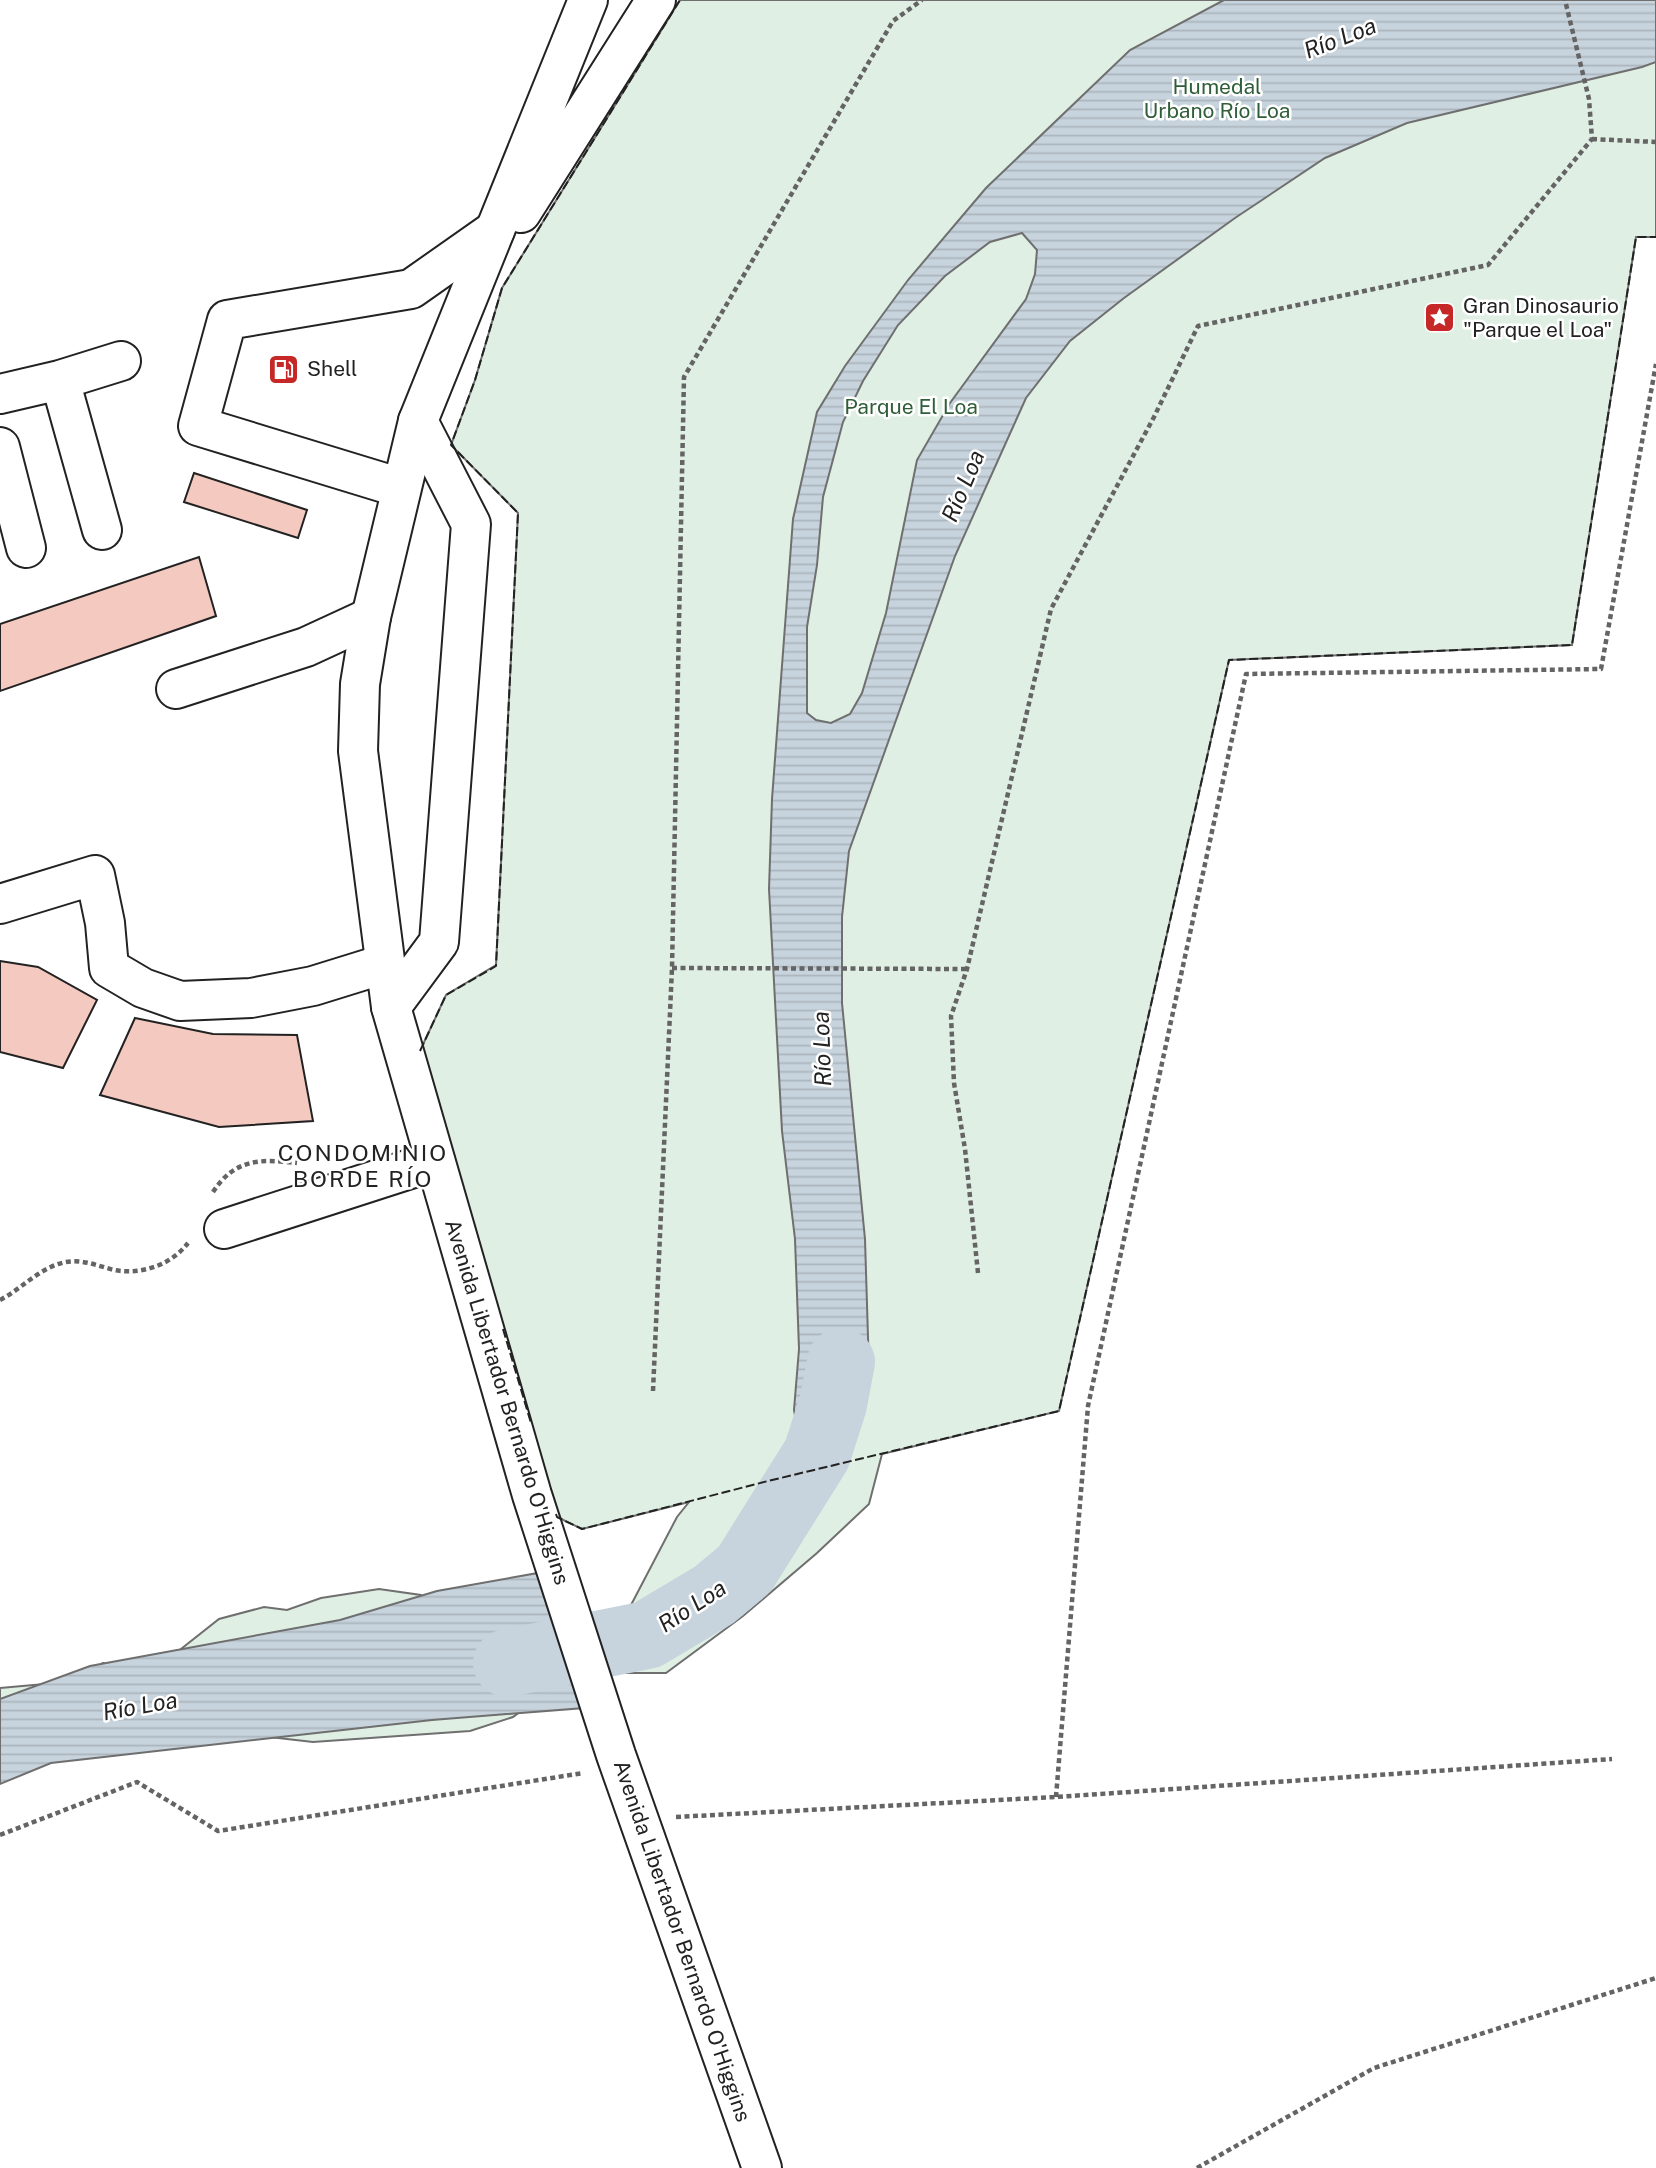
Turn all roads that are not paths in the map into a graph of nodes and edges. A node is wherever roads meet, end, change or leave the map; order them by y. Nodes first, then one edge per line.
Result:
1 (588, 0) edge
2 (656, 0) edge
3 (495, 230) junction
4 (469, 294) junction
5 (121, 361) dead end
6 (61, 380) junction
7 (0, 394) edge
8 (418, 421) junction
9 (0, 447) edge
10 (401, 488) junction
11 (102, 530) dead end
12 (26, 548) dead end
13 (371, 617) junction
14 (176, 689) dead end
15 (0, 904) edge
16 (384, 964) junction
17 (391, 1007) junction
18 (435, 1161) junction
19 (208, 1223) road end
20 (762, 2168) edge

1 - 3 main road, Avenida Libertador Bernardo O'Higgins
2 - 4 main road, Avenida Libertador Bernardo O'Higgins
3 - 4 main road, Avenida Libertador Bernardo O'Higgins
3 - 10 main road
4 - 8 main road, Avenida Libertador Bernardo O'Higgins
5 - 6 main road
6 - 7 main road
6 - 11 main road
8 - 10 main road, Avenida Libertador Bernardo O'Higgins
8 - 17 main road
9 - 12 main road
10 - 13 main road, Avenida Libertador Bernardo O'Higgins
13 - 14 main road
13 - 16 main road, Avenida Libertador Bernardo O'Higgins
15 - 16 main road
16 - 17 main road, Avenida Libertador Bernardo O'Higgins
17 - 18 main road, Avenida Libertador Bernardo O'Higgins
18 - 19 main road
18 - 20 main road, Avenida Libertador Bernardo O'Higgins

